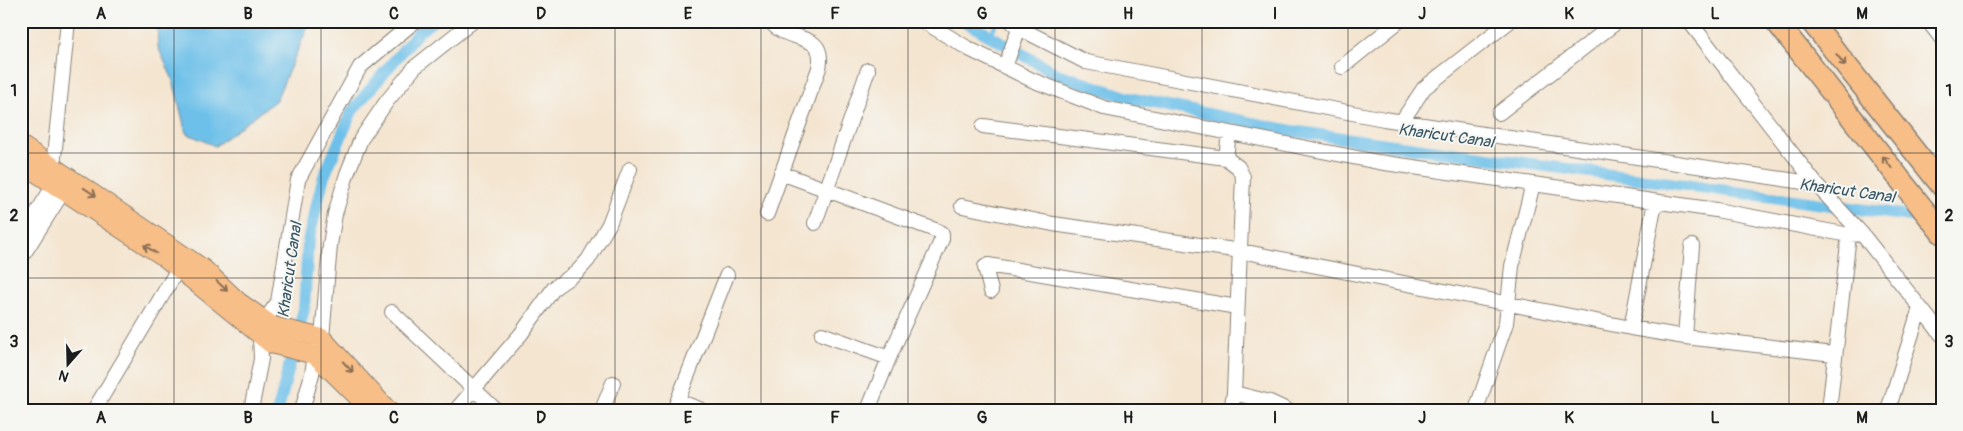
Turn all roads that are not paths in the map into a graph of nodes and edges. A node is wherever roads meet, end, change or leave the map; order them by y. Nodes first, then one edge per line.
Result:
1 (68, 21) edge
2 (415, 21) edge
3 (473, 21) edge
4 (770, 21) edge
5 (923, 21) edge
6 (1399, 21) edge
7 (1510, 21) edge
8 (1618, 21) edge
9 (1689, 21) edge
10 (1776, 21) edge
11 (1811, 21) edge
12 (1928, 21) edge
13 (1015, 24) edge
14 (1942, 39) edge
15 (1005, 67) junction
16 (1342, 67) dead end
17 (868, 70) dead end
18 (1499, 113) dead end
19 (1402, 122) junction
20 (982, 126) dead end
21 (1229, 133) junction
22 (21, 145) edge
23 (1226, 158) junction
24 (21, 163) edge
25 (630, 169) dead end
26 (781, 173) junction
27 (61, 179) junction
28 (1533, 184) junction
29 (1816, 184) junction
30 (1942, 186) edge
31 (827, 190) junction
32 (1655, 202) junction
33 (962, 206) dead end
34 (767, 214) dead end
35 (815, 223) dead end
36 (1942, 233) edge
37 (1855, 235) junction
38 (21, 238) edge
39 (1692, 246) dead end
40 (1241, 251) junction
41 (21, 258) edge
42 (178, 269) junction
43 (727, 275) dead end
44 (990, 291) dead end
45 (1508, 303) junction
46 (1237, 307) junction
47 (1920, 308) junction
48 (392, 312) dead end
49 (1631, 328) junction
50 (267, 331) junction
51 (822, 334) dead end
52 (1942, 335) edge
53 (317, 337) junction
54 (1685, 337) junction
55 (1834, 354) junction
56 (313, 355) junction
57 (889, 358) junction
58 (613, 383) dead end
59 (474, 389) junction
60 (1234, 393) junction
61 (676, 405) edge
62 (94, 410) edge
63 (251, 410) edge
64 (302, 410) edge
65 (371, 410) edge
66 (388, 410) edge
67 (456, 410) edge
68 (496, 410) edge
69 (602, 410) edge
70 (702, 410) edge
71 (868, 410) edge
72 (1231, 410) edge
73 (1287, 410) edge
74 (1476, 410) edge
75 (1829, 410) edge
76 (1888, 410) edge

1 - 27 street
2 - 50 street
3 - 53 street
4 - 26 street
5 - 15 street
6 - 16 street
7 - 19 street
8 - 18 street
9 - 29 street
36 -> 10 highway
11 -> 30 highway
12 - 14 street
13 - 15 street
13 - 19 street
15 - 21 street
17 - 31 street
19 - 29 street
20 - 23 street
21 - 23 street
21 - 28 street
22 - 27 main road
23 - 40 street
24 - 27 main road
25 - 59 street
26 - 31 street
26 - 34 street
27 - 38 street
27 - 41 street
42 -> 27 main road
27 -> 50 main road
28 - 32 street
28 - 45 street
29 - 37 street
31 - 35 street
31 - 57 street
32 - 37 street
32 - 49 street
33 - 40 street
37 - 47 street
37 - 55 street
39 - 54 street
40 - 45 street
40 - 46 street
42 - 50 main road
42 - 62 street
43 - 61 street
44 - 46 street
45 - 49 street
45 - 74 street
46 - 60 street
47 - 52 street
47 - 76 street
48 - 59 street
49 - 54 street
50 - 53 main road
50 - 56 main road
50 - 63 street
51 - 57 street
53 - 56 street
53 -> 66 main road
54 - 55 street
55 - 75 street
56 - 64 street
56 - 65 main road
57 - 71 street
58 - 69 street
59 - 67 street
59 - 68 street
60 - 72 street
60 - 73 street
61 - 70 street

